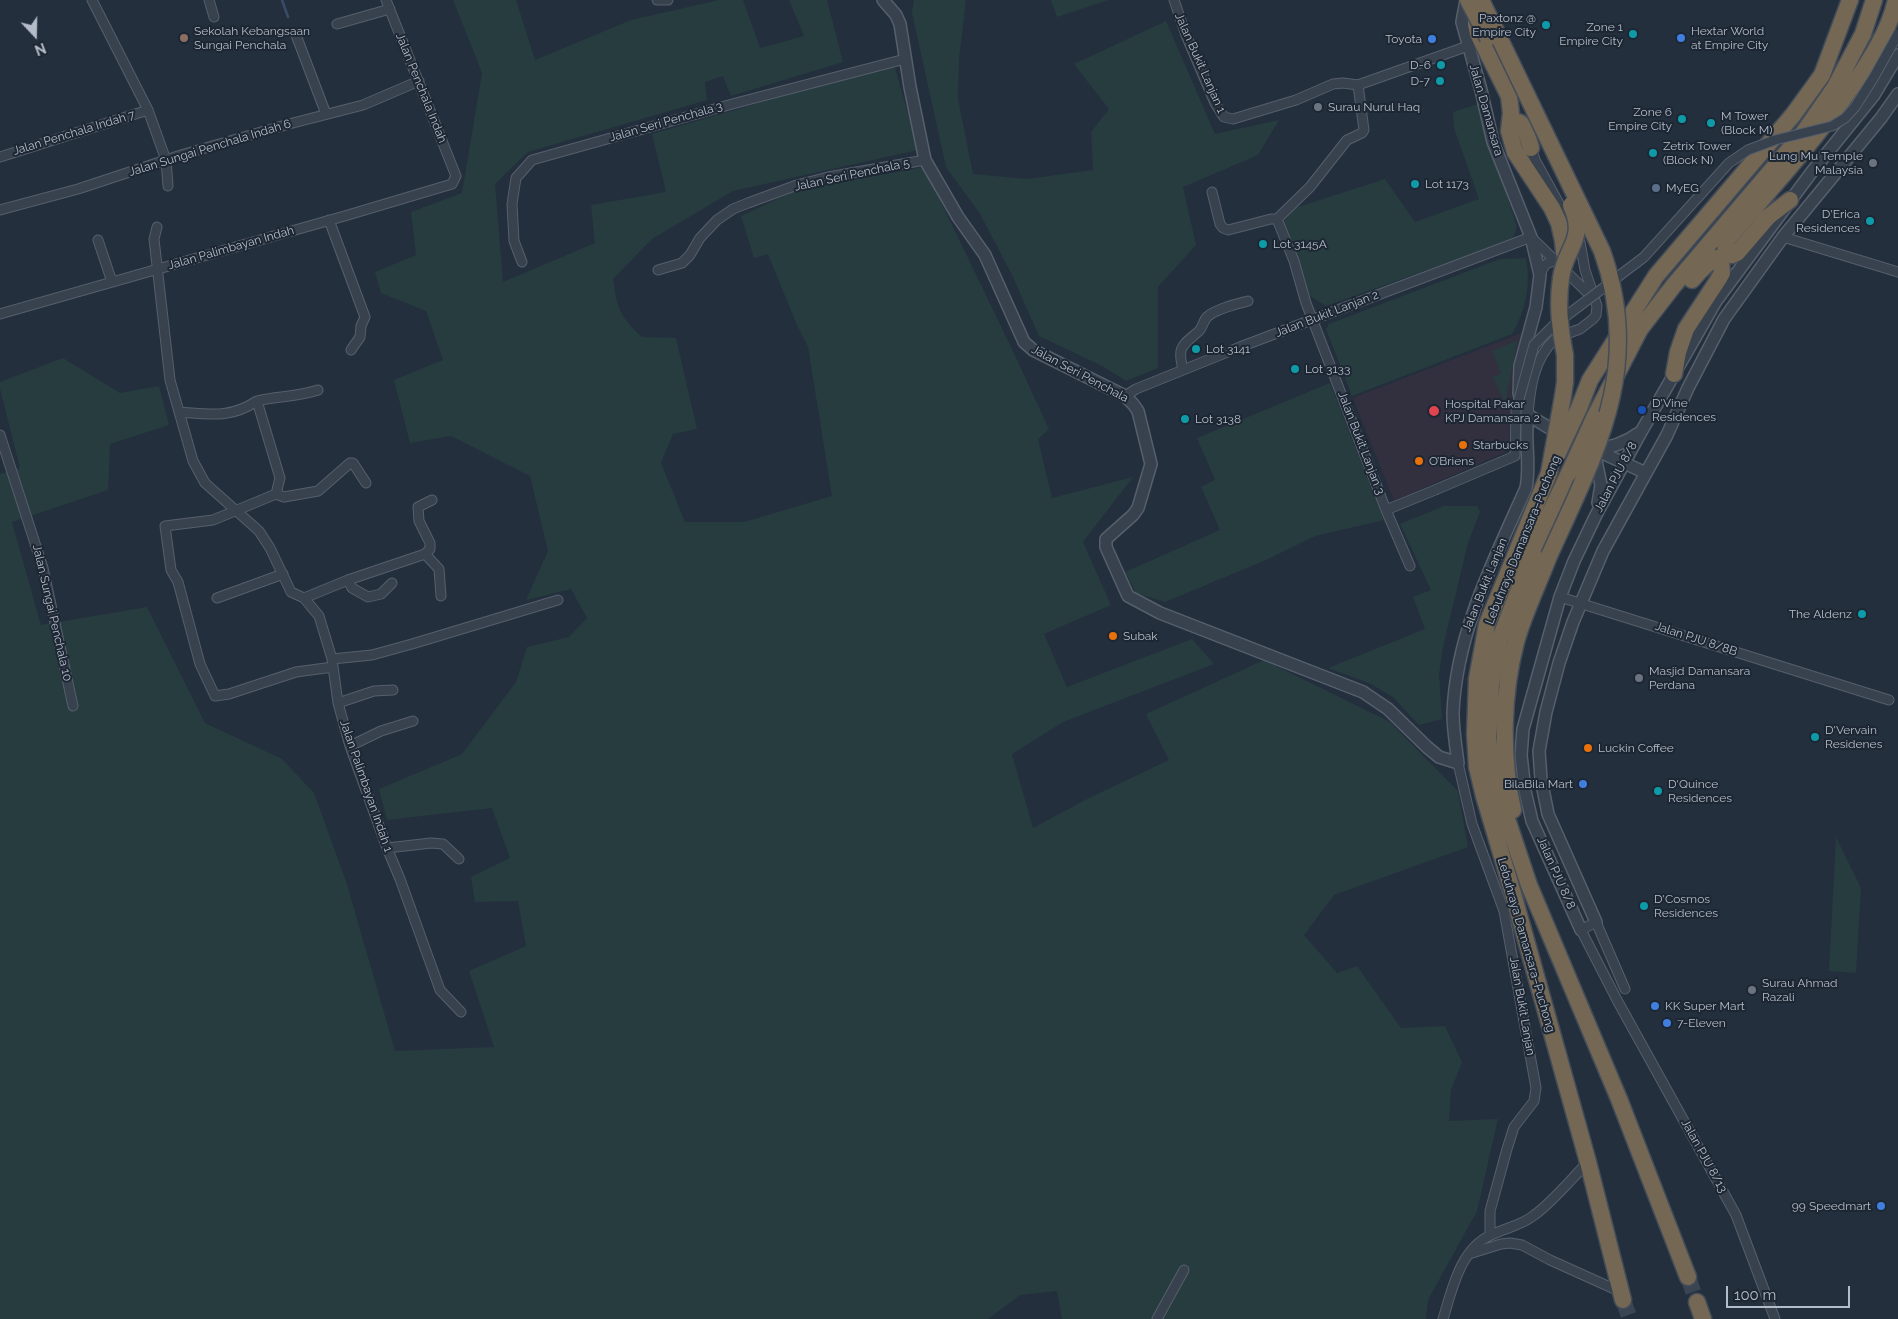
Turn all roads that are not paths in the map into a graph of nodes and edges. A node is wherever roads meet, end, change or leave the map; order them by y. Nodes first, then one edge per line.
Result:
1 (92, 0) edge
2 (209, 0) edge
3 (386, 0) edge
4 (657, 0) edge
5 (668, 0) edge
6 (883, 0) edge
7 (1174, 0) edge
8 (1468, 0) edge
9 (1483, 0) edge
10 (1850, 0) edge
11 (1874, 0) edge
12 (1896, 0) edge
13 (390, 9) junction
14 (214, 17) dead end
15 (337, 24) dead end
16 (1898, 34) edge
17 (296, 35) dead end
18 (1468, 46) junction
19 (1898, 55) edge
20 (906, 59) junction
21 (419, 81) junction
22 (1358, 85) junction
23 (1898, 94) edge
24 (148, 110) junction
25 (326, 114) junction
26 (1509, 131) junction
27 (1531, 148) junction
28 (0, 156) edge
29 (166, 160) junction
30 (925, 160) junction
31 (456, 176) joint
32 (1776, 183) junction
33 (168, 186) dead end
34 (1212, 192) dead end
35 (1790, 200) junction
36 (0, 210) edge
37 (1277, 219) junction
38 (329, 220) junction
39 (157, 227) dead end
40 (1531, 237) junction
41 (1783, 237) junction
42 (98, 240) dead end
43 (1708, 245) junction
44 (1560, 261) junction
45 (522, 262) dead end
46 (158, 268) junction
47 (658, 270) dead end
48 (1590, 270) dead end
49 (1898, 272) edge
50 (1540, 275) junction
51 (112, 282) junction
52 (1607, 285) junction
53 (1617, 299) dead end
54 (1248, 301) dead end
55 (1595, 303) junction
56 (0, 314) edge
57 (1313, 319) junction
58 (1569, 333) dead end
59 (1554, 340) dead end
60 (1530, 346) junction
61 (351, 350) dead end
62 (1538, 362) junction
63 (1183, 370) junction
64 (1674, 374) junction
65 (1612, 383) junction
66 (318, 390) dead end
67 (1126, 396) junction
68 (257, 401) junction
69 (179, 412) junction
70 (1528, 415) junction
71 (1551, 429) dead end
72 (1641, 432) junction
73 (0, 435) edge
74 (1590, 447) junction
75 (1624, 463) junction
76 (1549, 473) junction
77 (1646, 473) junction
78 (366, 483) dead end
79 (276, 494) junction
80 (432, 500) dead end
81 (1386, 510) junction
82 (236, 511) junction
83 (1596, 515) junction
84 (426, 554) junction
85 (1410, 566) dead end
86 (283, 574) junction
87 (348, 580) junction
88 (392, 584) dead end
89 (441, 596) dead end
90 (1560, 596) junction
91 (217, 598) dead end
92 (304, 598) junction
93 (558, 600) dead end
94 (1581, 603) junction
95 (333, 663) junction
96 (393, 690) dead end
97 (1889, 700) dead end
98 (338, 704) junction
99 (74, 706) dead end
100 (413, 721) dead end
101 (350, 746) junction
102 (1458, 763) junction
103 (387, 848) junction
104 (459, 859) dead end
105 (1529, 885) junction
106 (1596, 922) junction
107 (1581, 930) junction
108 (1593, 953) junction
109 (1613, 961) junction
110 (1616, 980) junction
111 (1617, 1000) junction
112 (461, 1012) dead end
113 (1588, 1162) junction
114 (1490, 1235) junction
115 (1469, 1254) junction
116 (1184, 1270) dead end
117 (1688, 1277) tunnel mouth
118 (1622, 1296) joint
119 (1697, 1302) tunnel mouth
120 (1157, 1319) edge
121 (1443, 1319) edge
122 (1702, 1319) edge
123 (1775, 1319) edge

1 - 24 street, Jalan Penchala Indah 7
2 - 14 street
3 - 13 street, Jalan Penchala Indah
4 - 5 street
6 - 20 street, Jalan Seri Penchala
7 - 22 street, Jalan Bukit Lanjan 1
8 - 18 street, Jalan Damansara
8 - 26 highway
8 - 44 highway, bridge
9 - 27 street
9 - 105 highway, bridge
10 - 76 highway, Lebuhraya Damansara–Puchong, bridge
11 - 43 highway, Lebuhraya Damansara–Puchong
12 - 32 highway
13 - 15 street
13 - 21 street, Jalan Penchala Indah
16 - 52 street, bridge
17 - 25 street
18 - 22 street
18 - 40 street, Jalan Damansara
19 - 35 street, Jalan PJU 8/8
20 - 30 street, Jalan Seri Penchala
20 - 45 street, Jalan Seri Penchala 3
21 - 25 street, Jalan Sungai Penchala Indah 6
21 - 31 street, Jalan Penchala Indah
22 - 37 street
23 - 41 street, Jalan PJU 8/8
24 - 28 street, Jalan Penchala Indah 7
24 - 29 street, Jalan Penchala Indah 7
25 - 29 street, Jalan Sungai Penchala Indah 6
26 - 27 highway
26 - 44 highway
27 - 55 street
29 - 33 street, Jalan Penchala Indah 7
29 - 36 street, Jalan Sungai Penchala Indah 6
30 - 47 street, Jalan Seri Penchala 5
30 - 67 street, Jalan Seri Penchala
31 - 38 street, Jalan Palimbayan Indah
32 - 35 highway
32 - 43 highway
34 - 37 street
35 - 64 street, Jalan PJU 8/8
37 - 57 street
38 - 46 street, Jalan Palimbayan Indah
38 - 61 street
39 - 46 street
40 - 44 street
40 - 50 street, Jalan Damansara
40 - 57 street, Jalan Bukit Lanjan 2
41 - 49 street
41 - 77 street, Jalan PJU 8/8
42 - 51 street
43 - 65 highway, Lebuhraya Damansara–Puchong
44 - 50 street
44 - 55 street
44 - 76 highway, bridge
46 - 51 street, Jalan Palimbayan Indah
46 - 69 street, Jalan Palimbayan Indah 1
48 - 52 street
50 - 60 street, Jalan Bukit Lanjan
51 - 56 street, Jalan Palimbayan Indah
52 - 60 street, bridge
53 - 55 street
54 - 63 street
55 - 58 street
57 - 63 street, Jalan Bukit Lanjan 2
57 - 81 street, Jalan Bukit Lanjan 3
59 - 62 street
60 - 62 street
60 - 70 street, Jalan Bukit Lanjan
60 - 81 street, bridge
62 - 70 street
63 - 67 street, Jalan Bukit Lanjan 2
64 - 65 highway
64 - 72 street, Jalan PJU 8/8
65 - 105 highway, Lebuhraya Damansara–Puchong, bridge
66 - 68 street
67 - 102 street, Jalan Seri Penchala
68 - 69 street
68 - 79 street
69 - 82 street, Jalan Palimbayan Indah 1
70 - 71 street
70 - 102 street, Jalan Bukit Lanjan
72 - 74 street
72 - 75 street, Jalan PJU 8/8
73 - 99 street, Jalan Sungai Penchala 10
74 - 75 street
74 - 83 street
75 - 77 street
75 - 83 street, Jalan PJU 8/8
76 - 113 highway, Lebuhraya Damansara–Puchong
77 - 94 street, Jalan PJU 8/8
78 - 79 street
79 - 82 street
80 - 84 street
81 - 85 street, Jalan Bukit Lanjan 3
82 - 86 street, Jalan Palimbayan Indah 1
82 - 95 street
83 - 90 street, Jalan PJU 8/8
84 - 87 street
84 - 89 street
86 - 91 street
86 - 92 street, Jalan Palimbayan Indah 1
87 - 88 street
87 - 92 street
90 - 94 street, Jalan PJU 8/8B
90 - 107 street, Jalan PJU 8/8
92 - 95 street, Jalan Palimbayan Indah 1
93 - 95 street
94 - 97 street, Jalan PJU 8/8B
94 - 106 street, Jalan PJU 8/8
95 - 98 street, Jalan Palimbayan Indah 1
96 - 98 street
98 - 101 street, Jalan Palimbayan Indah 1
100 - 101 street
101 - 103 street, Jalan Palimbayan Indah 1
102 - 114 street, Jalan Bukit Lanjan
103 - 104 street
103 - 112 street, Jalan Palimbayan Indah 1
105 - 117 highway, Lebuhraya Damansara–Puchong
106 - 107 street
106 - 109 street, Jalan PJU 8/8
107 - 108 street, Jalan PJU 8/8
108 - 110 street
108 - 111 street, Jalan PJU 8/13
109 - 110 street
109 - 110 street, Jalan PJU 8/8
110 - 111 street
111 - 123 street, Jalan PJU 8/13
113 - 114 street
113 - 118 highway, Lebuhraya Damansara–Puchong
114 - 115 street
115 - 118 street
115 - 121 street
116 - 120 street
119 - 122 highway

